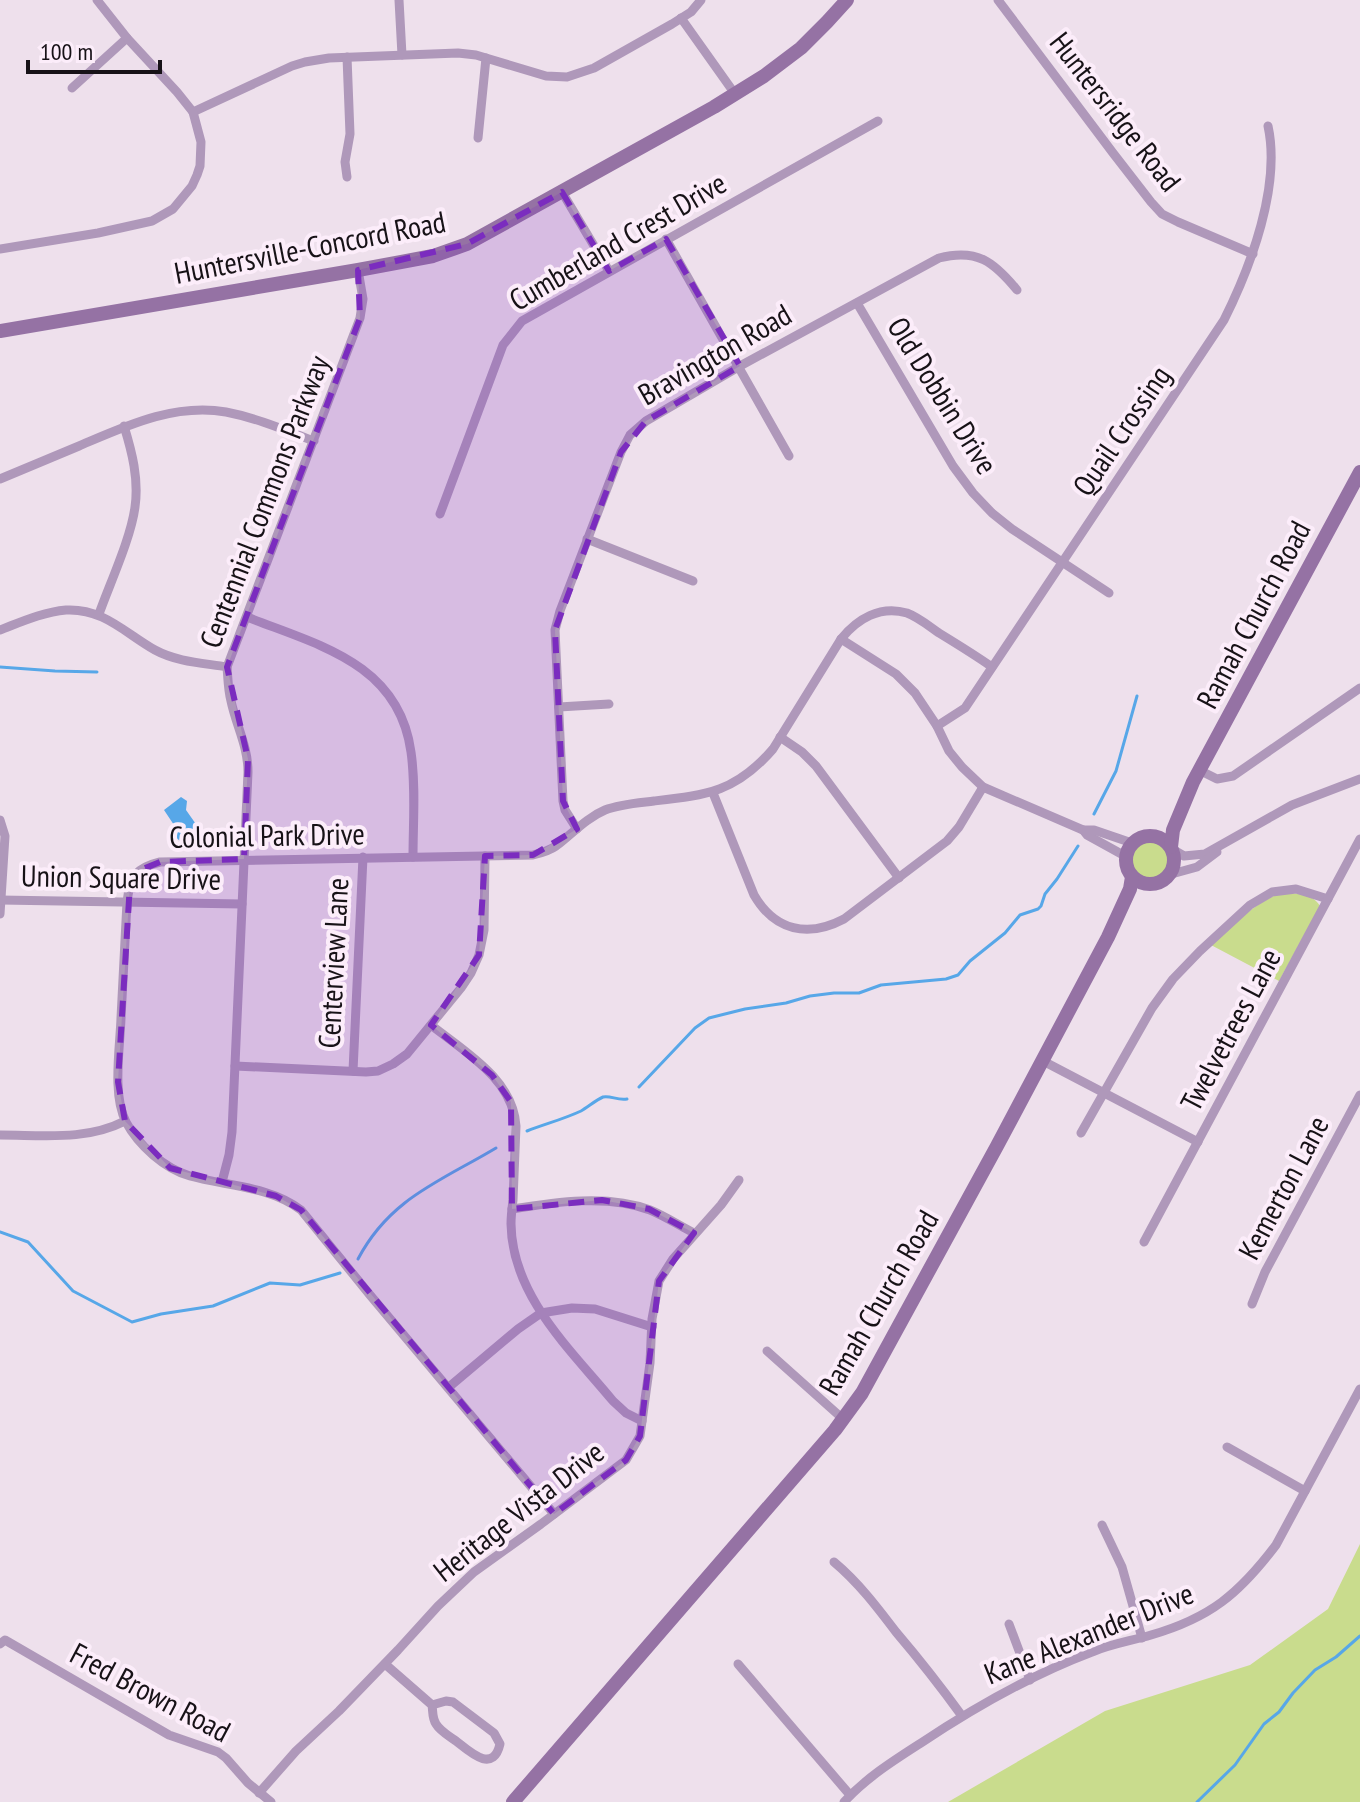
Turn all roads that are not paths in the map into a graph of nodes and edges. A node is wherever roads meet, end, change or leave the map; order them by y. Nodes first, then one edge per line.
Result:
1 (97, 0) edge
2 (399, 0) edge
3 (701, 0) edge
4 (847, 0) edge
5 (998, 0) edge
6 (681, 18) junction
7 (127, 38) junction
8 (402, 55) junction
9 (347, 57) junction
10 (486, 58) junction
11 (72, 88) dead end
12 (735, 94) junction
13 (193, 112) junction
14 (878, 121) dead end
15 (1268, 126) dead end
16 (478, 138) dead end
17 (347, 177) dead end
18 (562, 192) junction
19 (666, 239) junction
20 (0, 249) edge
21 (1253, 254) junction
22 (358, 270) junction
23 (609, 271) junction
24 (1017, 290) dead end
25 (857, 303) junction
26 (0, 331) edge
27 (740, 366) junction
28 (124, 426) junction
29 (314, 441) junction
30 (789, 456) dead end
31 (1360, 472) edge
32 (0, 479) edge
33 (440, 514) dead end
34 (587, 539) junction
35 (1062, 563) junction
36 (693, 581) dead end
37 (1109, 593) dead end
38 (99, 614) junction
39 (247, 617) junction
40 (0, 630) edge
41 (841, 639) junction
42 (227, 667) junction
43 (992, 667) junction
44 (1360, 688) edge
45 (609, 704) dead end
46 (559, 707) junction
47 (937, 726) junction
48 (780, 737) junction
49 (1196, 776) junction
50 (1360, 779) edge
51 (983, 787) junction
52 (713, 793) junction
53 (0, 820) edge
54 (577, 829) junction
55 (1083, 830) junction
56 (1155, 835) junction
57 (1360, 839) edge
58 (1225, 844) junction
59 (1171, 848) junction
60 (1129, 849) junction
61 (485, 856) junction
62 (363, 857) junction
63 (413, 857) junction
64 (244, 859) junction
65 (1168, 875) junction
66 (1132, 877) junction
67 (899, 878) junction
68 (1147, 884) junction
69 (1328, 899) junction
70 (1, 900) edge
71 (127, 902) junction
72 (242, 904) junction
73 (0, 914) edge
74 (1108, 937) junction
75 (431, 1025) junction
76 (1043, 1061) junction
77 (235, 1066) junction
78 (353, 1071) junction
79 (1104, 1092) junction
80 (1360, 1095) edge
81 (125, 1121) junction
82 (1081, 1133) dead end
83 (0, 1135) edge
84 (1198, 1142) junction
85 (739, 1180) dead end
86 (222, 1182) junction
87 (512, 1209) junction
88 (694, 1233) junction
89 (1144, 1242) dead end
90 (1252, 1304) dead end
91 (541, 1313) junction
92 (652, 1327) junction
93 (767, 1351) dead end
94 (449, 1387) junction
95 (1360, 1389) edge
96 (843, 1419) junction
97 (642, 1421) junction
98 (1227, 1447) dead end
99 (1305, 1491) junction
100 (554, 1514) junction
101 (1102, 1525) dead end
102 (834, 1562) dead end
103 (1009, 1624) dead end
104 (1142, 1638) junction
105 (2, 1640) edge
106 (385, 1664) junction
107 (738, 1664) dead end
108 (1030, 1680) junction
109 (432, 1705) junction
110 (962, 1716) junction
111 (259, 1793) junction
112 (847, 1798) edge
113 (271, 1802) edge
114 (513, 1802) edge

1 - 7 street
2 - 8 street
3 - 6 street
4 - 12 main road, Huntersville-Concord Road
5 - 21 street, Huntersridge Road
6 - 10 street
6 - 12 street
7 - 11 street
7 - 13 street
8 - 9 street
8 - 10 street
9 - 13 street
9 - 17 street
10 - 16 street
12 - 18 main road, Huntersville-Concord Road
13 - 20 street
14 - 19 street, Cumberland Crest Drive
15 - 21 street, Quail Crossing
18 - 22 main road, Huntersville-Concord Road
18 - 23 street
19 - 23 street, Cumberland Crest Drive
19 - 27 street
21 - 35 street, Quail Crossing
22 - 26 main road, Huntersville-Concord Road
22 - 29 street, Centennial Commons Parkway
23 - 33 street, Cumberland Crest Drive
24 - 25 street, Bravington Road
25 - 27 street, Bravington Road
25 - 35 street, Old Dobbin Drive
27 - 30 street
27 - 34 street, Bravington Road
28 - 29 street
28 - 32 street
28 - 38 street
29 - 39 street, Centennial Commons Parkway
31 - 49 main road, Ramah Church Road
34 - 36 street
34 - 46 street, Bravington Road
35 - 37 street, Old Dobbin Drive
35 - 43 street, Quail Crossing
38 - 40 street
38 - 42 street
39 - 42 street, Centennial Commons Parkway
39 - 63 street
41 - 43 street, Colonial Park Drive
41 - 47 street
41 - 48 street, Colonial Park Drive
42 - 64 street, Centennial Commons Parkway
43 - 47 street, Quail Crossing
44 - 49 street
45 - 46 street
46 - 54 street, Bravington Road
47 - 51 street
48 - 52 street, Colonial Park Drive
48 - 67 street
49 - 56 main road, Ramah Church Road
49 - 59 main road, Ramah Church Road
50 - 58 street
51 - 55 street
51 - 67 street
52 - 54 street, Colonial Park Drive
52 - 67 street
53 - 70 street
54 - 61 street, Colonial Park Drive
55 - 60 street
55 - 60 street
56 - 59 main road
56 - 60 main road
57 - 69 street, Twelvetrees Lane
58 - 59 street
58 - 65 street
59 - 65 main road, Ramah Church Road
60 - 66 main road
61 - 63 street, Colonial Park Drive
61 - 75 street
62 - 63 street, Colonial Park Drive
62 - 64 street, Colonial Park Drive
62 - 78 street, Centerview Lane
64 - 71 street, Colonial Park Drive
64 - 72 street, Centennial Commons Parkway
65 - 68 main road, Ramah Church Road
66 - 68 main road
66 - 74 main road, Ramah Church Road
68 - 74 main road, Ramah Church Road
69 - 79 street
69 - 84 street, Twelvetrees Lane
70 - 71 street, Union Square Drive
70 - 73 street
71 - 72 street, Union Square Drive
71 - 81 street, Colonial Park Drive
72 - 77 street, Centennial Commons Parkway
74 - 76 main road, Ramah Church Road
75 - 78 street
75 - 87 street
76 - 79 street
76 - 96 main road, Ramah Church Road
77 - 78 street
77 - 86 street, Centennial Commons Parkway
79 - 82 street
79 - 84 street
80 - 90 street, Kemerton Lane
81 - 83 street
81 - 86 street
84 - 89 street, Twelvetrees Lane
85 - 88 street, Heritage Vista Drive
86 - 94 street
87 - 88 street
87 - 91 street
88 - 92 street, Heritage Vista Drive
91 - 92 street
91 - 94 street
91 - 97 street
92 - 97 street, Heritage Vista Drive
93 - 96 street
94 - 100 street
95 - 99 street, Kane Alexander Drive
96 - 114 main road, Ramah Church Road
97 - 100 street, Heritage Vista Drive
98 - 99 street
99 - 104 street, Kane Alexander Drive
100 - 106 street, Heritage Vista Drive
101 - 104 street
102 - 110 street
103 - 108 street
104 - 108 street, Kane Alexander Drive
105 - 111 street, Fred Brown Road
106 - 109 street
106 - 111 street, Heritage Vista Drive
107 - 112 street
108 - 110 street, Kane Alexander Drive
109 - 109 street
110 - 112 street, Kane Alexander Drive
111 - 113 street, Fred Brown Road

